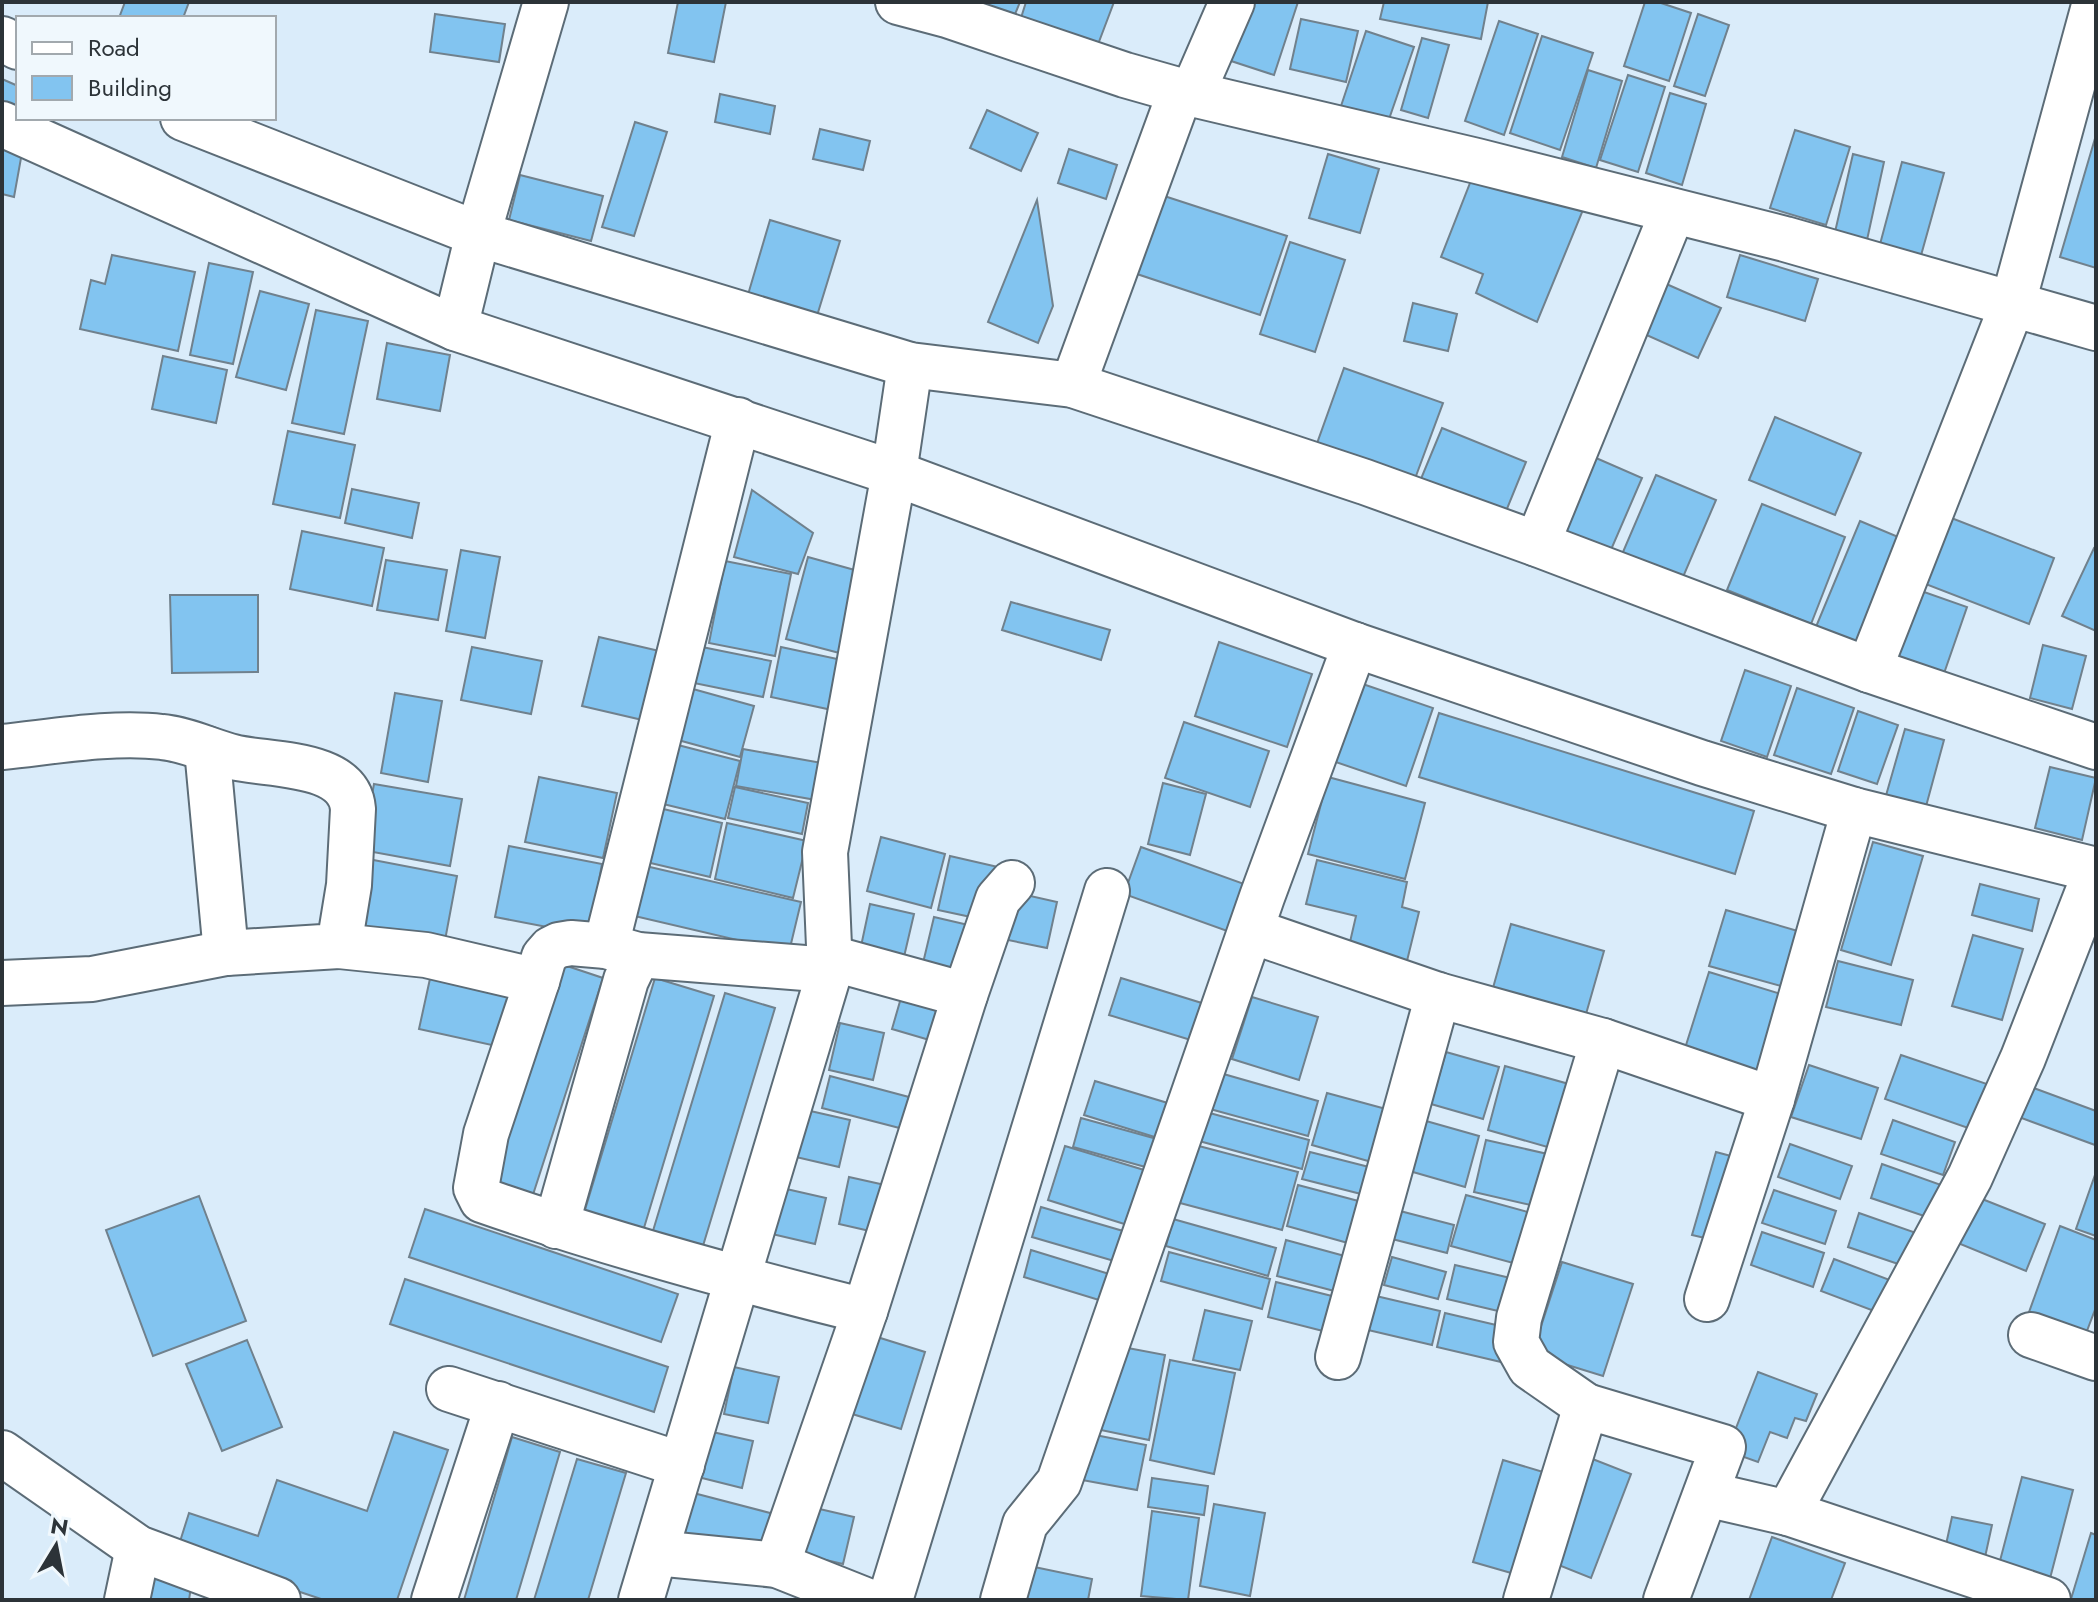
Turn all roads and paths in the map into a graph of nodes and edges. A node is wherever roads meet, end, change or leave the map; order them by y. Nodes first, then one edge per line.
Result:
1 (546, 2) edge
2 (898, 2) edge
3 (1232, 2) edge
4 (949, 8) edge
5 (2093, 22) edge
6 (1187, 92) junction
7 (188, 120) edge
8 (2, 124) edge
9 (1673, 211) junction
10 (478, 234) junction
11 (2013, 303) junction
12 (455, 328) junction
13 (2096, 328) edge
14 (910, 365) junction
15 (1073, 385) junction
16 (738, 420) junction
17 (894, 473) junction
18 (1537, 544) junction
19 (1355, 645) junction
20 (1869, 670) junction
21 (2, 747) edge
22 (2096, 747) edge
23 (207, 749) junction
24 (1854, 810) junction
25 (2096, 870) edge
26 (1012, 883) dead end
27 (1107, 891) dead end
28 (1252, 931) junction
29 (339, 946) junction
30 (622, 951) junction
31 (226, 953) junction
32 (828, 964) junction
33 (537, 981) junction
34 (2, 983) edge
35 (965, 995) junction
36 (1438, 995) junction
37 (1603, 1041) junction
38 (1772, 1099) junction
39 (556, 1226) junction
40 (737, 1279) junction
41 (1707, 1299) dead end
42 (865, 1311) junction
43 (2031, 1335) dead end
44 (1338, 1357) dead end
45 (2096, 1358) edge
46 (449, 1389) dead end
47 (498, 1404) junction
48 (1586, 1406) junction
49 (2, 1453) edge
50 (682, 1465) junction
51 (1706, 1494) junction
52 (1788, 1513) junction
53 (138, 1548) junction
54 (656, 1553) junction
55 (777, 1565) junction
56 (127, 1600) edge
57 (278, 1600) edge
58 (434, 1600) edge
59 (641, 1600) edge
60 (865, 1600) edge
61 (890, 1600) edge
62 (1003, 1600) edge
63 (1526, 1600) edge
64 (1666, 1600) edge
65 (2048, 1600) edge

1 - 10 street
2 - 4 street
3 - 6 street
4 - 6 street
5 - 11 street
6 - 9 street
6 - 15 street
7 - 10 street
8 - 12 street
9 - 11 street
9 - 18 street
10 - 12 street
10 - 14 street
11 - 13 street
11 - 20 street
12 - 16 street
14 - 15 street
14 - 17 street
15 - 18 street
16 - 17 street
16 - 30 street
17 - 19 street
17 - 32 street
18 - 20 street
19 - 24 street
19 - 28 street
20 - 22 street
21 - 23 street
23 - 29 street
23 - 31 street
24 - 25 street
24 - 38 street
25 - 52 street
26 - 35 street
27 - 61 street
28 - 36 street
28 - 62 street
29 - 31 street
29 - 33 street
30 - 32 street
30 - 33 street
30 - 39 street
31 - 34 street
32 - 35 street
32 - 40 street
33 - 39 street
35 - 42 street
36 - 37 street
36 - 44 street
37 - 38 street
37 - 48 street
38 - 41 street
39 - 40 street
40 - 42 street
40 - 50 street
42 - 55 street
43 - 45 street
46 - 47 street
47 - 50 street
47 - 58 street
48 - 51 street
48 - 63 street
49 - 53 street
50 - 54 street
51 - 52 street
51 - 64 street
52 - 65 street
53 - 56 street
53 - 57 street
54 - 55 street
54 - 59 street
55 - 60 street

